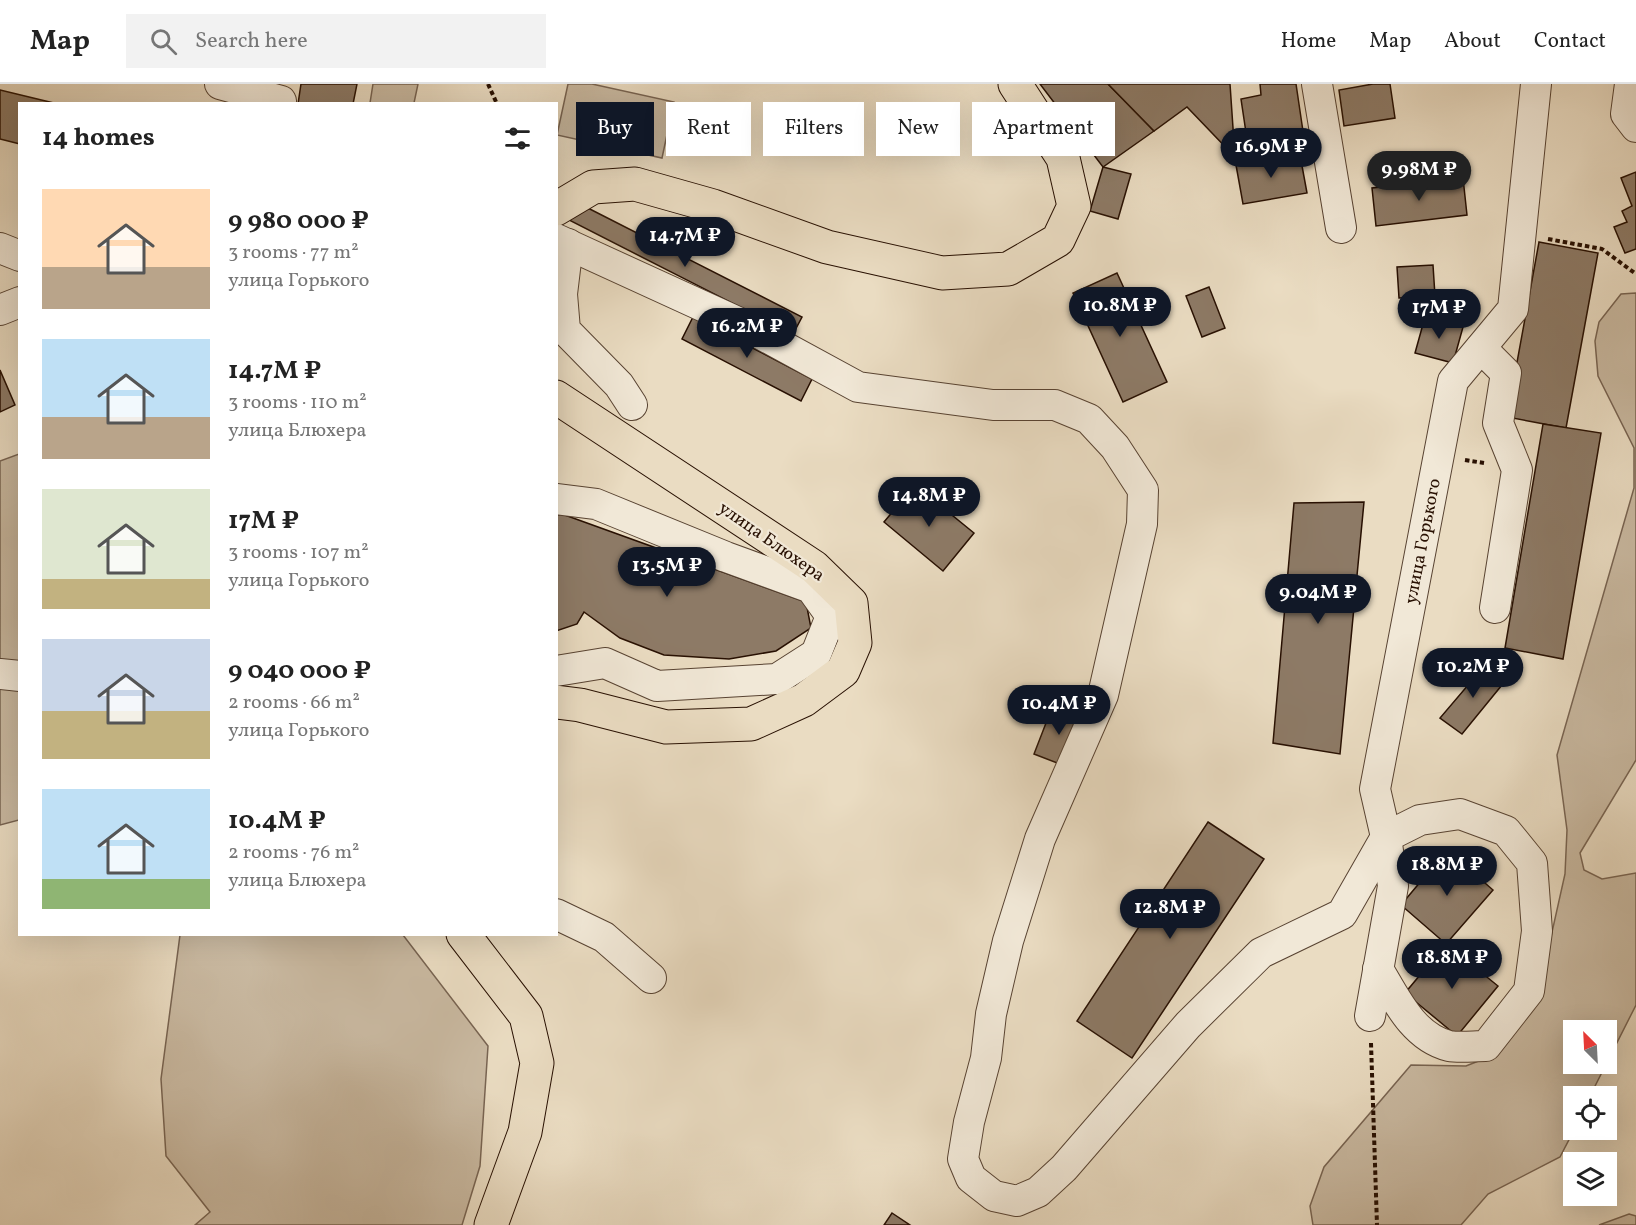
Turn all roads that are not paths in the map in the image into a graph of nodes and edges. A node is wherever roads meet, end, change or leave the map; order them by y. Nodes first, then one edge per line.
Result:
1 (220, 84) edge
2 (1015, 84) edge
3 (1317, 84) edge
4 (1536, 84) edge
5 (1630, 84) edge
6 (281, 101) dead end
7 (1636, 127) edge
8 (558, 208) edge
9 (1341, 228) dead end
10 (562, 241) edge
11 (0, 248) edge
12 (18, 255) edge
13 (18, 303) edge
14 (0, 310) edge
15 (1481, 348) junction
16 (558, 398) edge
17 (632, 405) dead end
18 (558, 499) edge
19 (1495, 608) dead end
20 (558, 671) edge
21 (0, 674) edge
22 (18, 676) edge
23 (558, 702) edge
24 (1386, 837) junction
25 (558, 915) edge
26 (465, 936) edge
27 (1378, 969) junction
28 (651, 978) dead end
29 (1370, 1016) road end
30 (491, 1225) edge

1 - 6 street
2 - 8 main road
3 - 9 street
4 - 15 street, улица Горького
5 - 7 street
10 - 17 street
10 - 24 street
11 - 12 street
13 - 14 street
15 - 19 street
15 - 24 street, улица Горького
16 - 23 main road, улица Блюхера
18 - 20 street
21 - 22 street
24 - 27 street, улица Горького
24 - 27 street
25 - 28 street
26 - 30 main road
27 - 29 street, улица Горького

